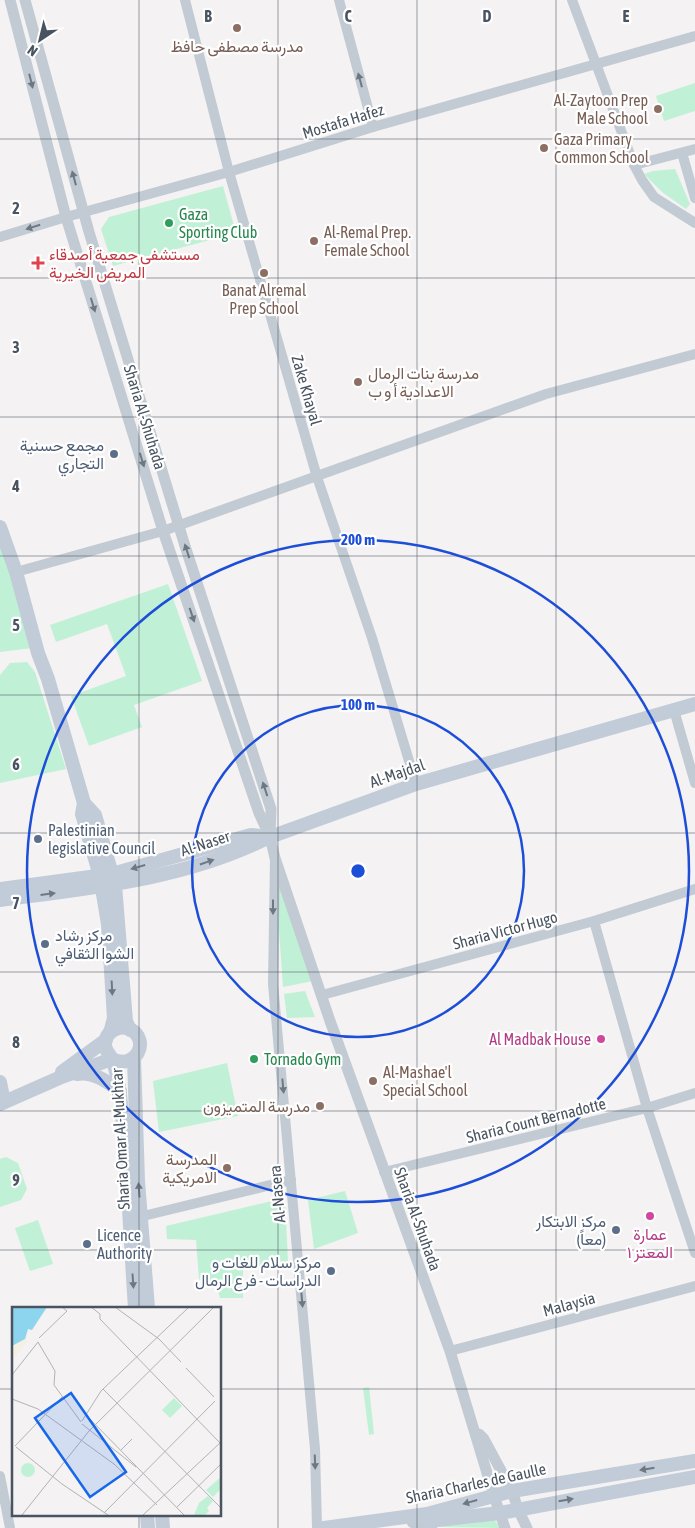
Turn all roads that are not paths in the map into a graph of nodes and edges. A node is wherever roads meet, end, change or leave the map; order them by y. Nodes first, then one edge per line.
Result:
1 (10, 0) edge
2 (25, 0) edge
3 (185, 0) edge
4 (339, 0) edge
5 (572, 0) edge
6 (695, 36) edge
7 (595, 64) junction
8 (373, 127) junction
9 (695, 149) edge
10 (682, 153) junction
11 (634, 165) junction
12 (229, 172) junction
13 (695, 198) edge
14 (84, 212) junction
15 (66, 217) junction
16 (695, 223) edge
17 (0, 237) edge
18 (695, 354) edge
19 (316, 477) junction
20 (179, 525) junction
21 (0, 527) edge
22 (164, 531) junction
23 (16, 572) junction
24 (695, 704) edge
25 (674, 710) junction
26 (695, 783) edge
27 (416, 784) junction
28 (270, 837) junction
29 (275, 858) junction
30 (107, 880) junction
31 (0, 889) edge
32 (695, 889) edge
33 (0, 900) edge
34 (594, 921) junction
35 (322, 995) junction
36 (130, 1030) junction
37 (108, 1036) junction
38 (134, 1058) junction
39 (112, 1059) junction
40 (55, 1080) junction
41 (0, 1082) edge
42 (120, 1091) junction
43 (695, 1093) edge
44 (2, 1103) edge
45 (647, 1108) junction
46 (384, 1172) junction
47 (291, 1180) junction
48 (135, 1218) junction
49 (695, 1253) edge
50 (695, 1286) edge
51 (135, 1307) edge
52 (148, 1307) edge
53 (450, 1351) junction
54 (474, 1430) junction
55 (695, 1462) edge
56 (0, 1476) edge
57 (695, 1477) edge
58 (512, 1491) junction
59 (494, 1496) junction
60 (518, 1509) junction
61 (500, 1513) junction
62 (412, 1523) junction
63 (10, 1528) edge
64 (317, 1528) edge
65 (324, 1528) edge
66 (390, 1528) edge
67 (432, 1528) edge
68 (505, 1528) edge
69 (527, 1528) edge

1 -> 15 street, Sharia Al-Shuhada
14 -> 2 street, Sharia Al-Shuhada
3 - 12 street, Zake Khayal
8 -> 4 street
5 - 7 street
6 - 7 street, Mostafa Hafez
7 - 8 street, Mostafa Hafez
7 - 11 street
8 - 12 street, Mostafa Hafez
9 - 10 street
10 - 11 street
10 - 13 street
11 - 16 street
12 - 14 street, Mostafa Hafez
12 - 19 street, Zake Khayal
14 - 15 street, Mostafa Hafez
14 - 20 street, Sharia Al-Shuhada
15 -> 17 street, Mostafa Hafez
15 -> 22 street, Sharia Al-Shuhada
18 - 19 street
19 - 20 street
19 - 27 street, Zake Khayal
20 - 22 street
28 -> 20 street, Sharia Al-Shuhada
21 - 23 main road
22 - 23 street
22 -> 28 street, Sharia Al-Shuhada
23 - 30 main road
24 - 25 main road, Al-Majdal
25 - 26 street
25 - 27 main road, Al-Majdal
27 - 28 main road, Al-Majdal
28 - 29 street, Sharia Al-Shuhada
28 - 30 main road, Al-Majdal
29 - 35 street, Sharia Al-Shuhada
29 -> 47 street, Al-Nasera
30 - 31 main road
33 -> 30 main road
30 - 36 main road
30 -> 37 main road
32 - 34 street, Sharia Victor Hugo
34 - 35 street, Sharia Victor Hugo
34 - 45 street
35 - 46 street, Sharia Al-Shuhada
36 - 37 main road
36 - 38 main road
37 - 39 main road
37 - 40 main road
38 - 39 main road
48 -> 38 main road, Sharia Omar Al-Mukhtar
39 - 40 main road
39 - 42 main road, Sharia Omar Al-Mukhtar
40 - 42 main road
40 - 44 main road
41 - 44 main road
42 - 48 main road, Sharia Omar Al-Mukhtar
43 - 45 street, Sharia Count Bernadotte
45 - 46 street, Sharia Count Bernadotte
45 - 49 street
46 - 53 street, Sharia Al-Shuhada
47 - 48 street
47 -> 64 street, Al-Nasera
48 -> 51 main road, Sharia Omar Al-Mukhtar
48 - 52 main road, Sharia Omar Al-Mukhtar
50 - 53 street, Malaysia
53 - 54 street, Sharia Al-Shuhada
54 - 58 street, Sharia Al-Shuhada
54 - 59 street, Sharia Al-Shuhada
55 -> 58 main road, Sharia Charles de Gaulle
56 - 63 street
60 -> 57 main road, Sharia Charles de Gaulle
58 - 59 main road, Sharia Charles de Gaulle
58 - 60 street, Sharia Al-Shuhada
59 - 61 street, Sharia Al-Shuhada
59 -> 65 main road, Sharia Charles de Gaulle
60 - 61 main road, Sharia Charles de Gaulle
60 - 69 street, Sharia Al-Shuhada
61 - 62 main road, Sharia Charles de Gaulle
61 - 68 street, Sharia Al-Shuhada
62 - 66 main road, Sharia Charles de Gaulle
62 - 67 street, Sharia Charles de Gaulle

